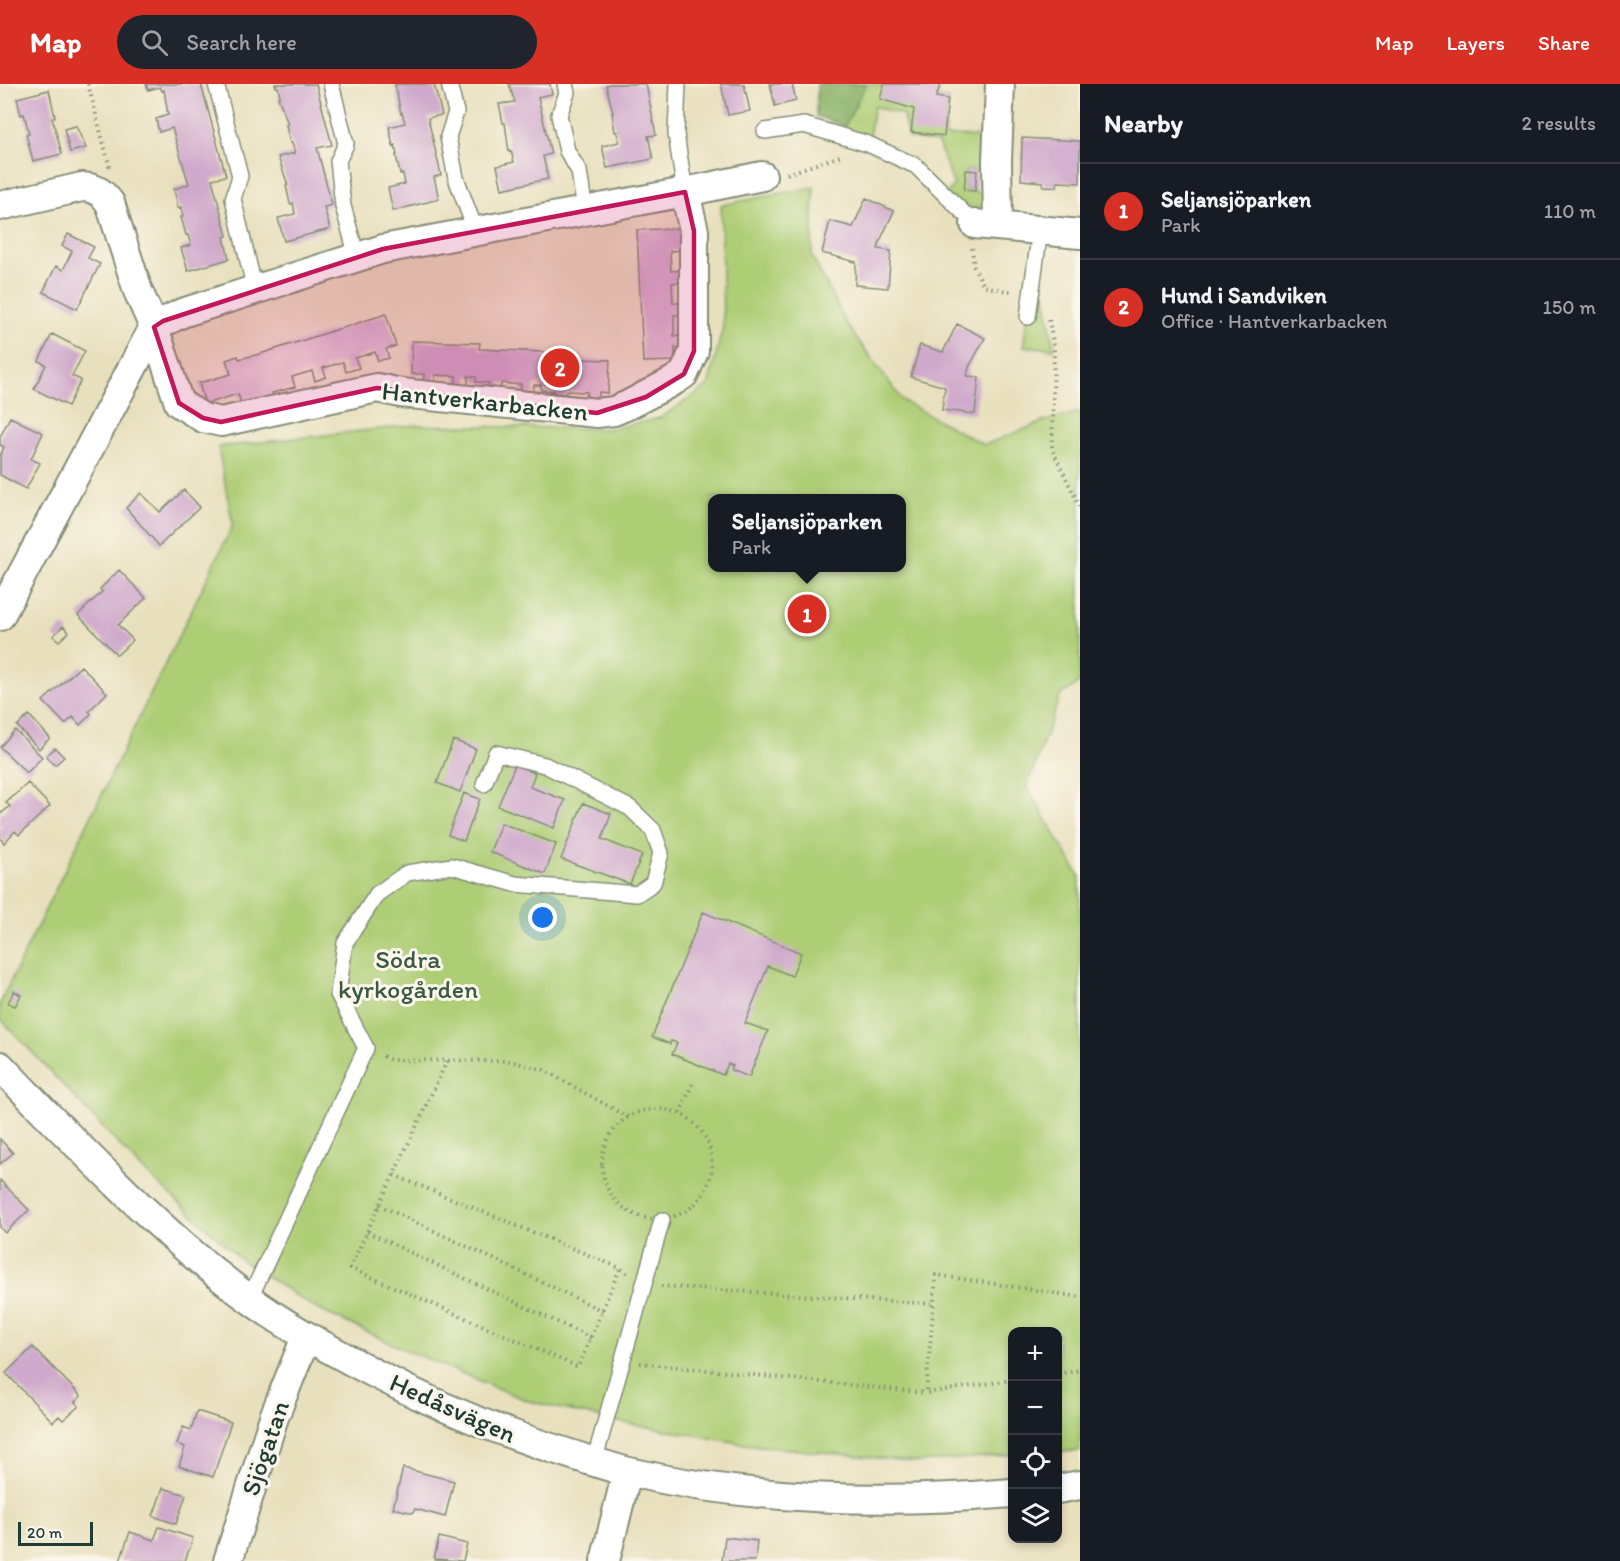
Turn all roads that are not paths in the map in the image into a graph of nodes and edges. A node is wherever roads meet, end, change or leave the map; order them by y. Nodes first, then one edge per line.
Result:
1 (216, 84) edge
2 (331, 84) edge
3 (449, 84) edge
4 (565, 84) edge
5 (678, 84) edge
6 (1000, 84) edge
7 (765, 131) dead end
8 (762, 176) road end
9 (685, 192) junction
10 (0, 206) edge
11 (585, 211) junction
12 (986, 225) junction
13 (1040, 230) junction
14 (476, 232) junction
15 (1080, 234) edge
16 (357, 257) junction
17 (255, 290) junction
18 (1028, 317) dead end
19 (154, 327) junction
20 (0, 616) edge
21 (484, 784) dead end
22 (0, 1066) edge
23 (662, 1220) road end
24 (249, 1300) junction
25 (306, 1337) junction
26 (594, 1462) junction
27 (627, 1472) junction
28 (1080, 1485) edge
29 (1062, 1487) edge
30 (1008, 1492) edge
31 (228, 1561) edge
32 (605, 1561) edge

1 - 17 lane
2 - 16 lane
3 - 14 lane
4 - 11 lane
5 - 9 lane
6 - 12 street
7 - 12 lane
8 - 9 street
9 - 11 street
9 - 19 street, Hantverkarbacken
10 - 19 street, Hantverkarbacken
11 - 14 street
12 - 13 street
13 - 15 street
13 - 18 lane
14 - 16 street
16 - 17 street
17 - 19 street
19 - 20 street
21 - 24 lane
22 - 24 street, Hedåsvägen
23 - 26 lane
24 - 25 street, Hedåsvägen
25 - 26 street, Hedåsvägen
25 - 31 street, Sjögatan
26 - 27 street, Hedåsvägen
27 - 30 street, Hedåsvägen
27 - 32 street
28 - 29 street

